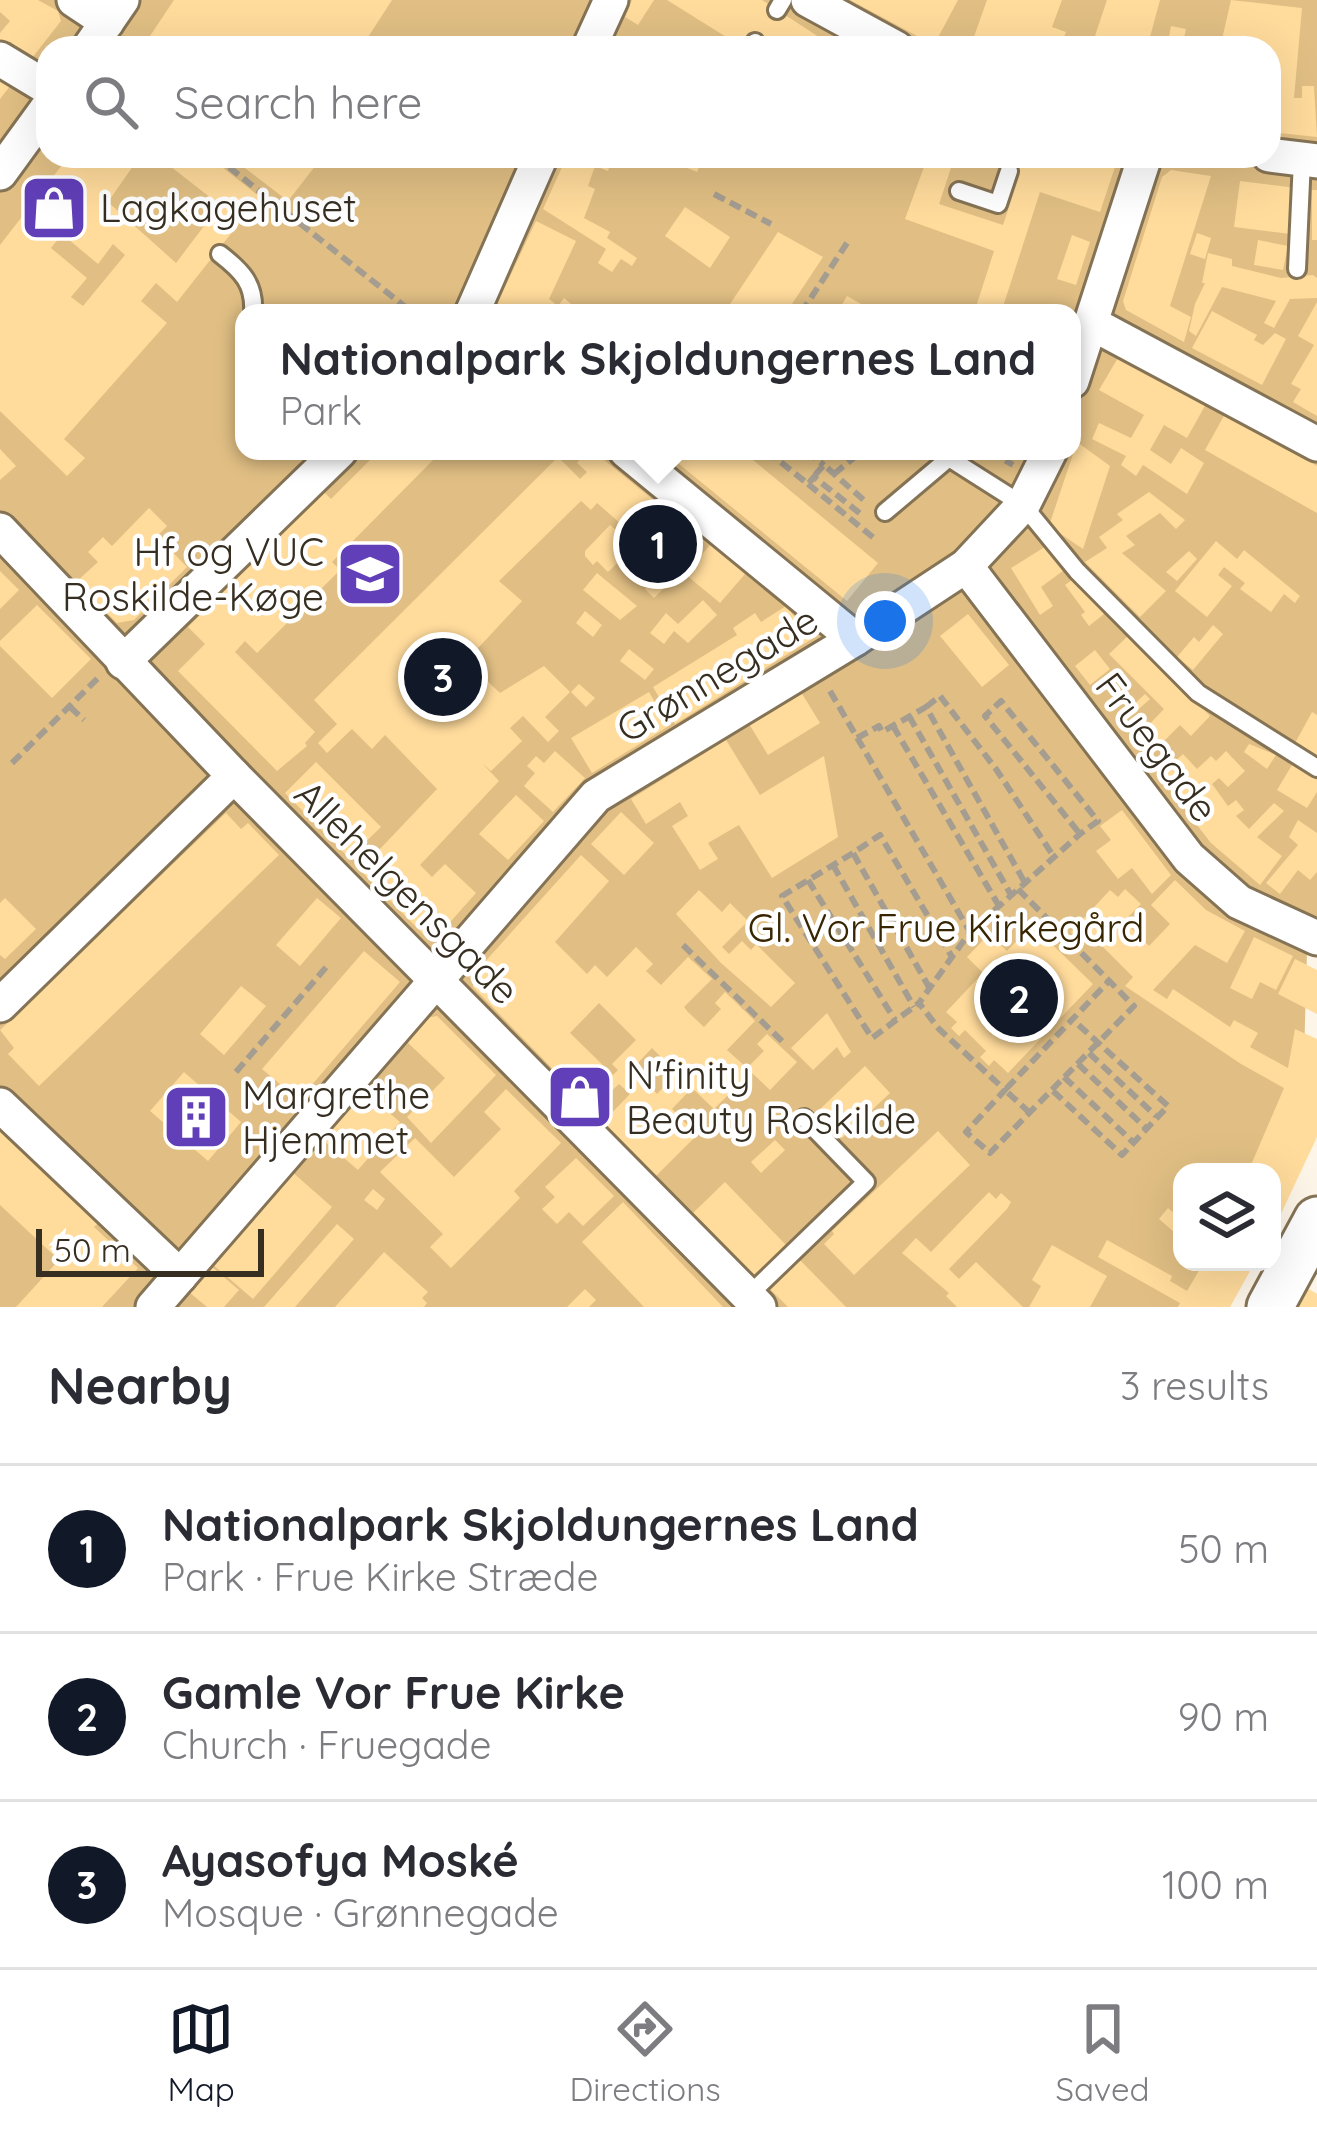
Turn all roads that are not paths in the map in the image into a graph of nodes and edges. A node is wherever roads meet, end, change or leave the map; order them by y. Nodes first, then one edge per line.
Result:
1 (74, 0) edge
2 (610, 0) edge
3 (789, 3) edge
4 (106, 23) edge
5 (594, 36) edge
6 (867, 36) edge
7 (0, 59) edge
8 (36, 81) edge
9 (36, 124) edge
10 (1296, 159) edge
11 (536, 168) edge
12 (1141, 168) edge
13 (1009, 171) dead end
14 (0, 173) edge
15 (959, 191) dead end
16 (220, 254) dead end
17 (1297, 269) dead end
18 (254, 304) edge
19 (476, 304) edge
20 (1091, 323) junction
21 (1081, 354) edge
22 (1317, 444) edge
23 (331, 460) edge
24 (637, 460) edge
25 (947, 460) edge
26 (952, 460) edge
27 (1046, 460) edge
28 (1023, 505) junction
29 (885, 512) dead end
30 (0, 530) edge
31 (967, 566) junction
32 (856, 639) junction
33 (121, 660) junction
34 (1317, 768) edge
35 (234, 776) junction
36 (1317, 938) edge
37 (435, 980) junction
38 (0, 1005) edge
39 (0, 1105) edge
40 (804, 1118) dead end
41 (1314, 1234) edge
42 (180, 1276) junction
43 (754, 1301) edge
44 (153, 1307) edge
45 (1270, 1307) edge

1 - 4 street
2 - 5 street
3 - 6 street
7 - 8 street
9 - 14 street
10 - 17 lane
11 - 19 street
12 - 20 street
13 - 15 lane
16 - 18 lane
20 - 21 street
20 - 22 street
23 - 33 street
24 - 32 street
25 - 29 lane
26 - 28 lane
27 - 28 street, Grønnegade
28 - 31 street, Grønnegade
28 - 34 lane
30 - 33 street, Allehelgensgade
31 - 32 street, Grønnegade
31 - 36 street, Fruegade
32 - 37 street, Grønnegade
33 - 35 street, Allehelgensgade
35 - 37 street, Allehelgensgade
35 - 38 street
37 - 42 street, Grønnegade
37 - 43 street, Allehelgensgade
39 - 42 street
40 - 43 lane
41 - 45 street
42 - 44 street, Grønnegade

